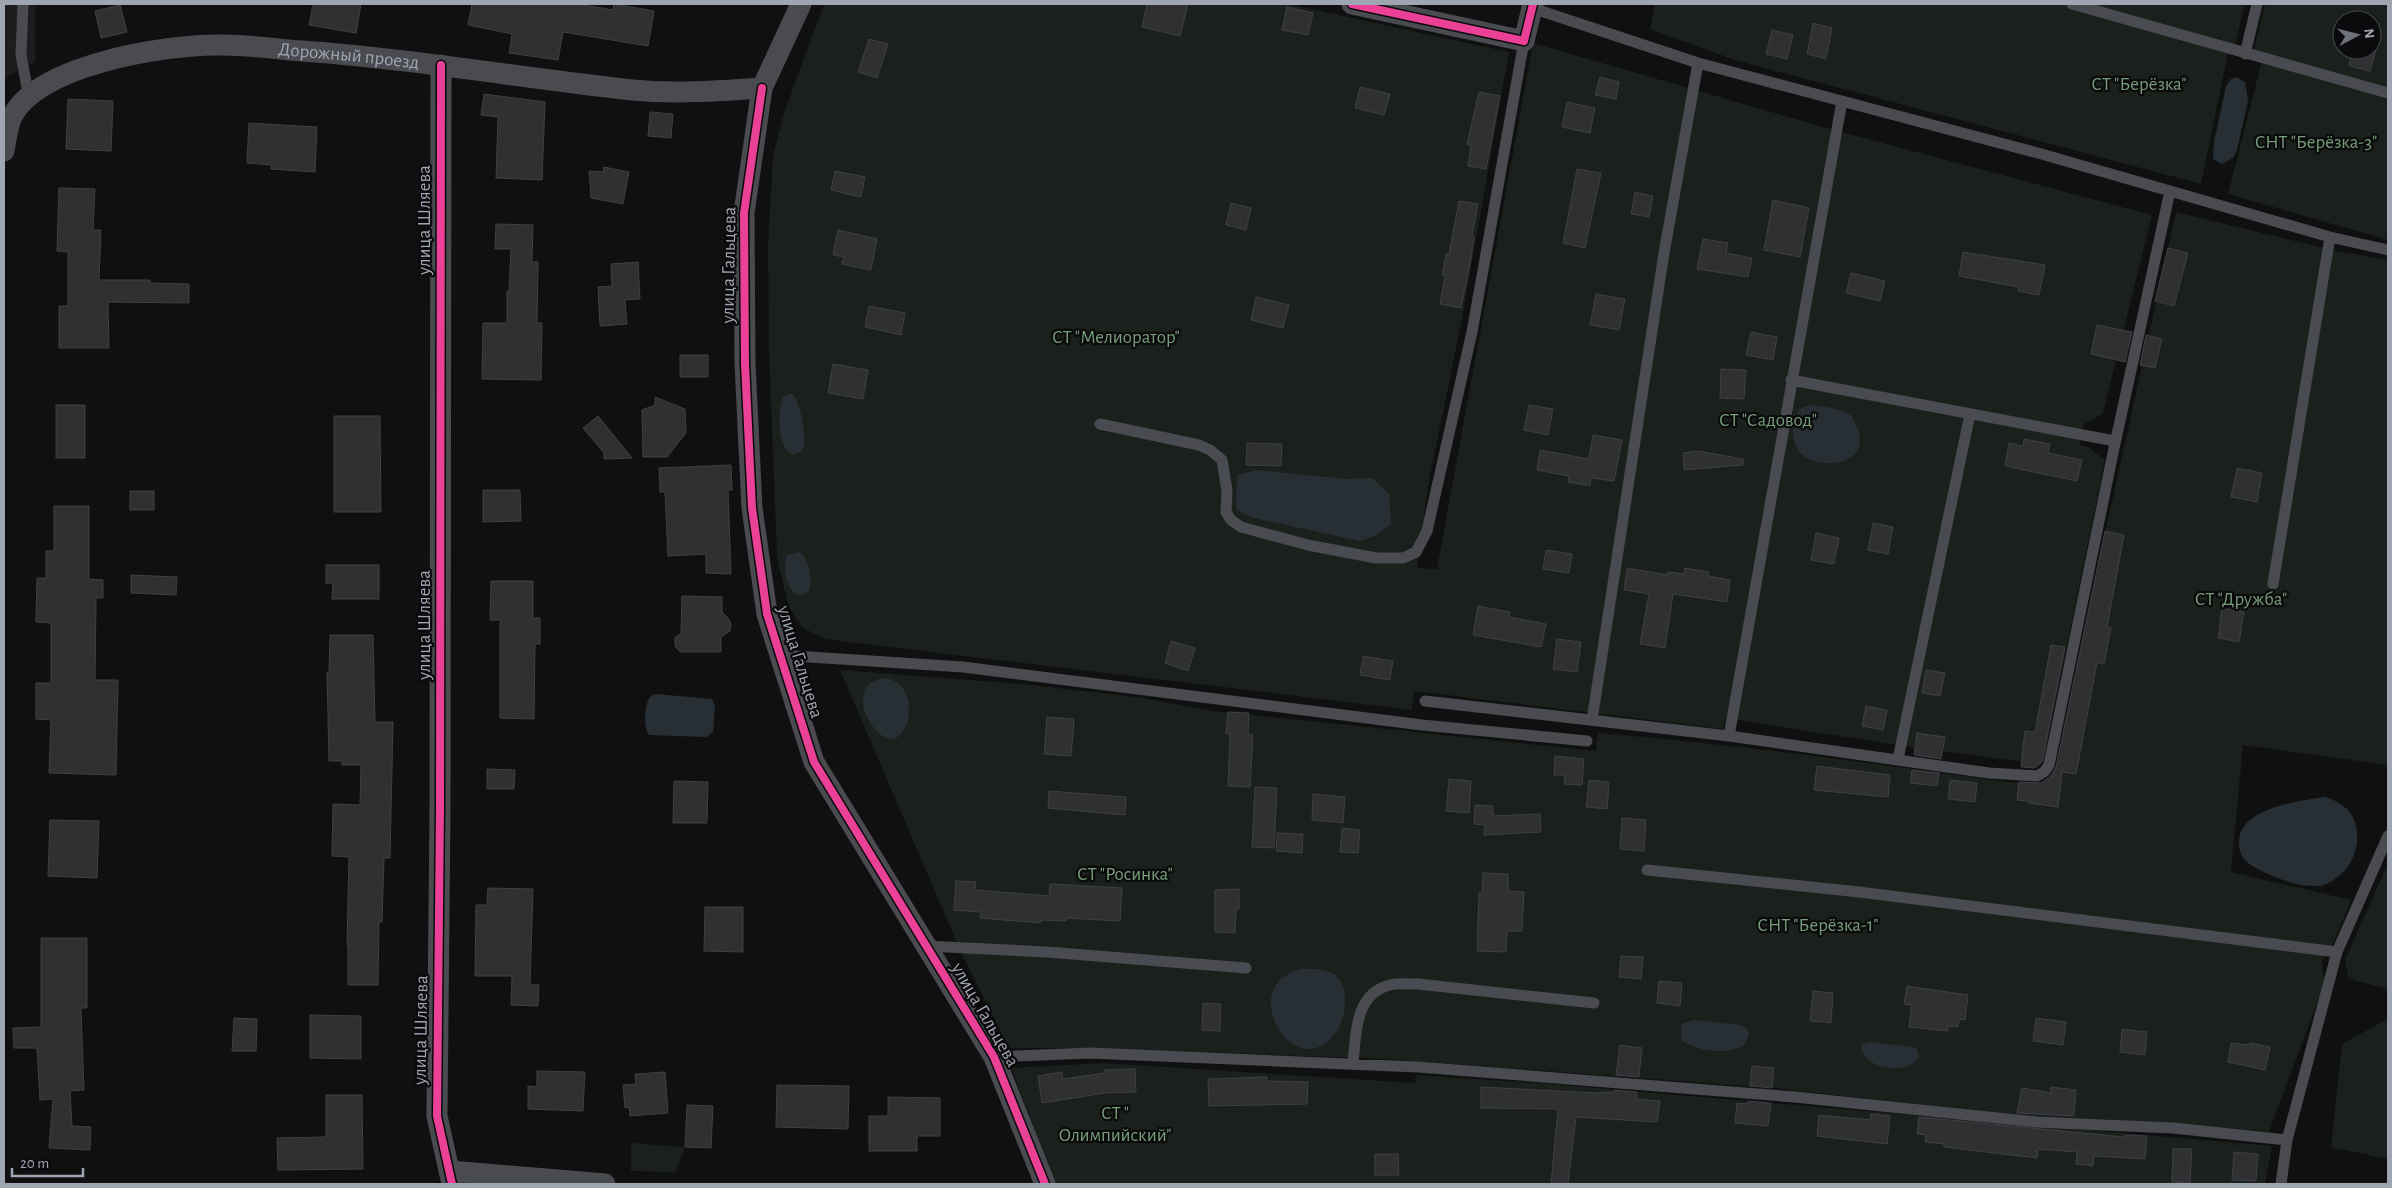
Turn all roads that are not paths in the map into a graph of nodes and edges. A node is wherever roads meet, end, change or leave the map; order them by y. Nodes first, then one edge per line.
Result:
1 (23, 4) edge
2 (802, 4) edge
3 (1352, 4) edge
4 (2072, 4) edge
5 (2257, 4) edge
6 (1533, 6) edge
7 (1524, 41) junction
8 (2245, 54) junction
9 (1698, 63) junction
10 (441, 65) junction
11 (762, 88) junction
12 (2388, 93) edge
13 (28, 98) junction
14 (1842, 101) junction
15 (8, 121) edge
16 (4, 151) edge
17 (2170, 192) junction
18 (2330, 237) junction
19 (2388, 250) edge
20 (1791, 380) junction
21 (1970, 414) junction
22 (1100, 424) dead end
23 (2115, 441) junction
24 (2273, 584) dead end
25 (779, 654) junction
26 (1425, 701) dead end
27 (1592, 720) junction
28 (1729, 736) junction
29 (1587, 742) dead end
30 (1898, 759) junction
31 (2388, 836) edge
32 (1647, 870) dead end
33 (926, 946) junction
34 (2337, 952) junction
35 (1246, 968) dead end
36 (1594, 1003) dead end
37 (994, 1057) junction
38 (1353, 1064) junction
39 (2287, 1140) junction
40 (451, 1178) edge
41 (605, 1184) edge
42 (1045, 1184) edge
43 (2281, 1184) edge

1 - 13 lane
2 - 11 street
3 - 7 street
4 - 8 lane
5 - 8 lane
6 - 7 street
6 - 9 lane
7 - 22 lane
8 - 12 lane
9 - 14 lane
9 - 27 lane
10 - 11 street, Дорожный проезд
10 - 13 street, Дорожный проезд
10 - 40 street, улица Шляева
11 - 25 street, улица Гальцева
13 - 15 street, Дорожный проезд
14 - 17 lane
14 - 20 lane
15 - 16 street
17 - 18 lane
17 - 23 lane
18 - 19 lane
18 - 24 lane
20 - 21 lane
20 - 28 lane
21 - 23 lane
21 - 30 lane
23 - 30 lane
25 - 29 lane
25 - 33 street, улица Гальцева
26 - 27 lane
27 - 28 lane
28 - 30 lane
31 - 34 lane
32 - 34 lane
33 - 35 lane
33 - 37 street, улица Гальцева
34 - 39 lane
36 - 38 lane
37 - 38 lane
37 - 42 street, улица Гальцева
38 - 39 lane
39 - 43 lane
40 - 41 street

